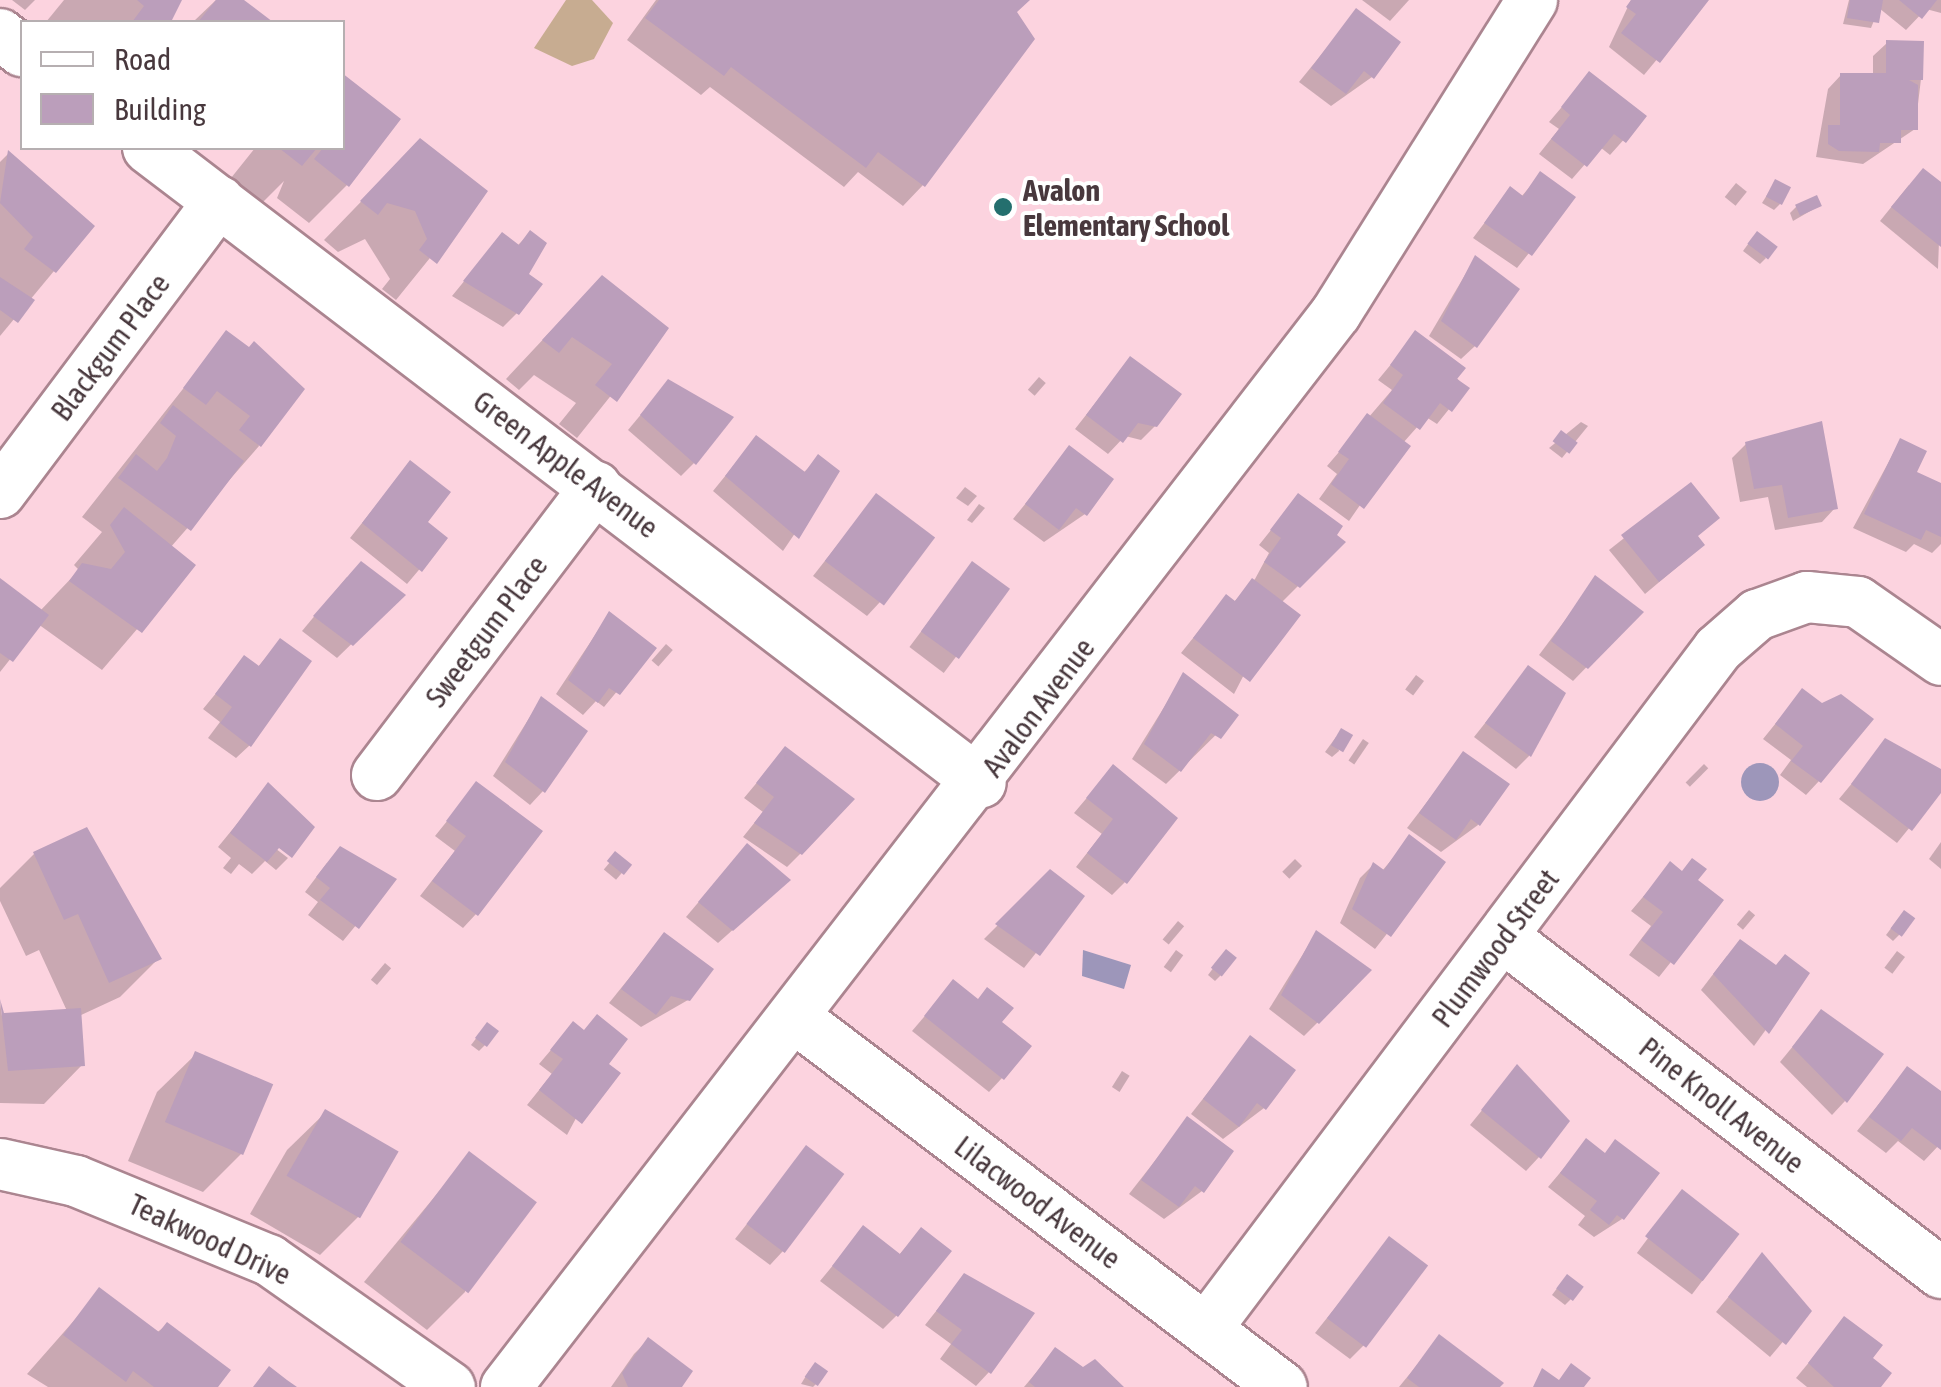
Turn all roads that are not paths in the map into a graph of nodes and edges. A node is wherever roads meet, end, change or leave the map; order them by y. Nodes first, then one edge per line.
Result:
1 (1532, 0) edge
2 (0, 34) edge
3 (20, 49) edge
4 (151, 150) edge
5 (219, 202) junction
6 (596, 487) junction
7 (0, 493) edge
8 (1941, 660) edge
9 (376, 775) dead end
10 (981, 784) junction
11 (1503, 938) junction
12 (794, 1017) junction
13 (0, 1164) edge
14 (1941, 1273) edge
15 (1206, 1329) junction
16 (450, 1387) edge
17 (506, 1387) edge
18 (1282, 1387) edge

1 - 10 street, Avalon Avenue
2 - 3 street
4 - 5 street, Green Apple Avenue
5 - 6 street, Green Apple Avenue
5 - 7 street, Blackgum Place
6 - 9 street, Sweetgum Place
6 - 10 street, Green Apple Avenue
8 - 11 street, Plumwood Street
10 - 12 street, Avalon Avenue
11 - 14 street, Pine Knoll Avenue
11 - 15 street, Plumwood Street
12 - 15 street, Lilacwood Avenue
12 - 17 street, Avalon Avenue
13 - 16 street, Teakwood Drive
15 - 18 street, Lilacwood Avenue

